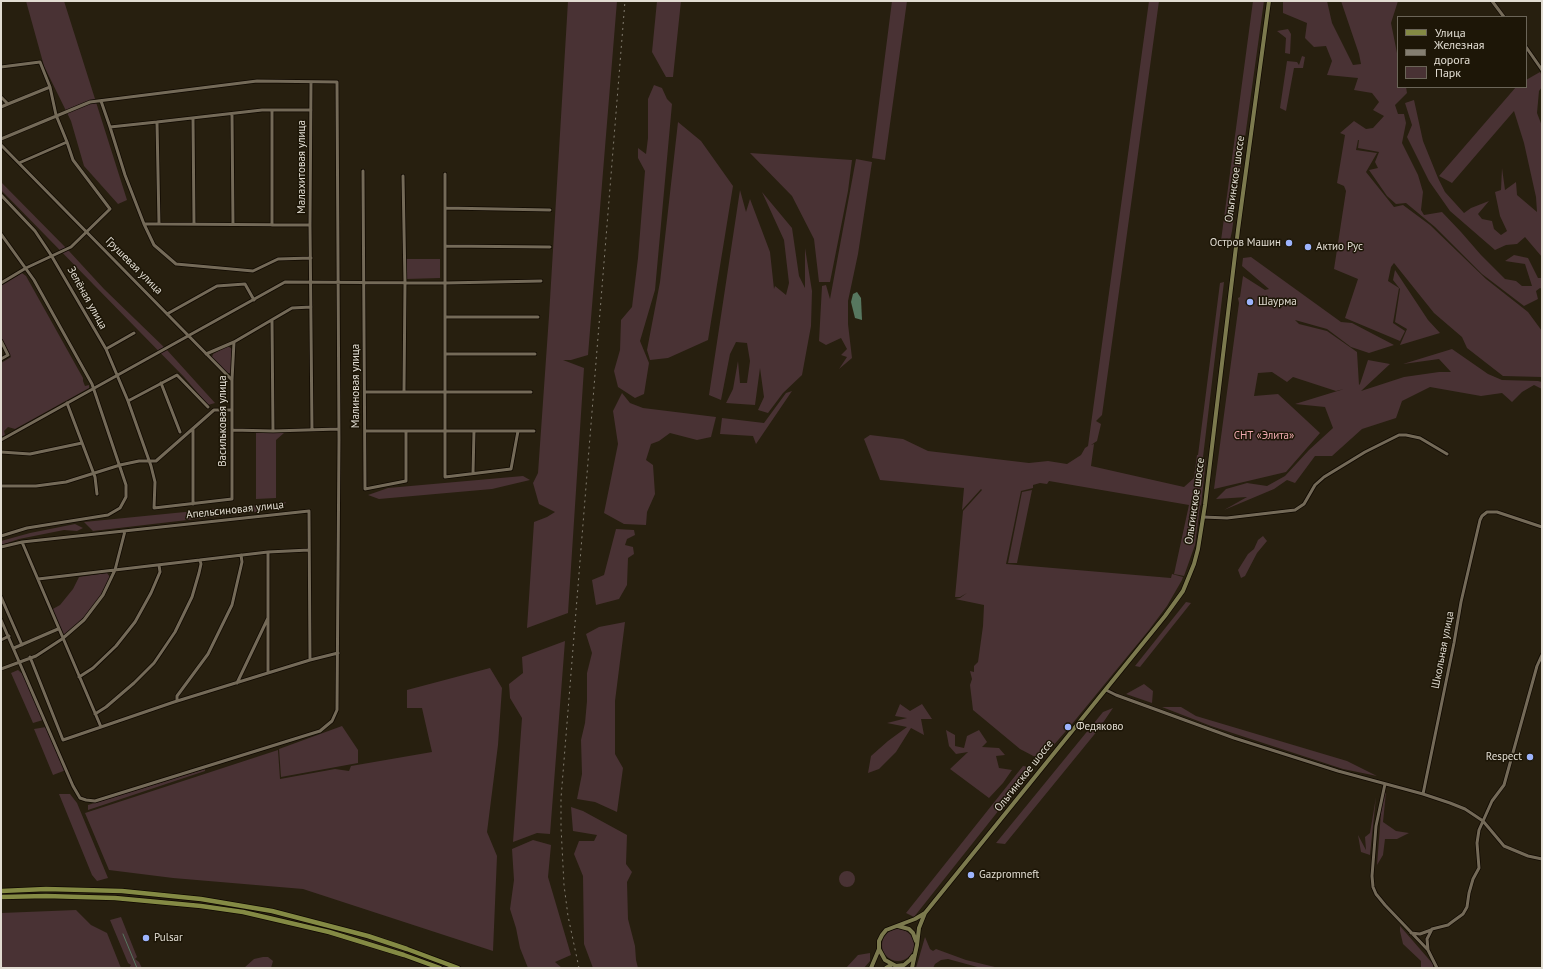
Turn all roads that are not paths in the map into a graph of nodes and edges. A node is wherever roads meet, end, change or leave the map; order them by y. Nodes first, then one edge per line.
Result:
1 (1269, 1) edge
2 (1492, 1) edge
3 (1503, 16) edge
4 (1527, 48) edge
5 (1, 67) edge
6 (1542, 70) edge
7 (311, 82) junction
8 (50, 87) junction
9 (1, 97) edge
10 (101, 101) junction
11 (8, 104) junction
12 (1, 107) edge
13 (272, 110) junction
14 (311, 110) junction
15 (232, 114) junction
16 (56, 115) junction
17 (193, 118) junction
18 (157, 122) junction
19 (110, 127) junction
20 (1, 139) edge
21 (67, 142) junction
22 (1, 145) edge
23 (19, 163) junction
24 (363, 171) dead end
25 (445, 174) dead end
26 (403, 176) dead end
27 (1, 195) edge
28 (445, 208) junction
29 (550, 210) dead end
30 (144, 224) junction
31 (159, 224) junction
32 (194, 224) junction
33 (233, 224) junction
34 (272, 225) junction
35 (310, 225) junction
36 (87, 232) junction
37 (1, 234) edge
38 (445, 246) junction
39 (550, 247) dead end
40 (52, 255) junction
41 (311, 258) junction
42 (26, 268) junction
43 (338, 281) junction
44 (541, 281) dead end
45 (311, 282) junction
46 (364, 282) junction
47 (1, 283) edge
48 (405, 283) junction
49 (445, 283) junction
50 (254, 300) junction
51 (311, 307) junction
52 (167, 314) junction
53 (445, 317) junction
54 (538, 317) dead end
55 (272, 320) junction
56 (134, 333) dead end
57 (189, 336) junction
58 (1, 341) edge
59 (234, 342) junction
60 (106, 349) junction
61 (206, 354) junction
62 (445, 354) junction
63 (535, 354) dead end
64 (1, 359) edge
65 (117, 375) junction
66 (232, 380) junction
67 (161, 383) junction
68 (93, 389) junction
69 (404, 391) junction
70 (444, 391) junction
71 (364, 392) junction
72 (531, 392) dead end
73 (128, 401) junction
74 (67, 403) junction
75 (208, 407) dead end
76 (232, 410) junction
77 (193, 429) junction
78 (339, 429) junction
79 (232, 430) junction
80 (312, 430) junction
81 (273, 431) junction
82 (365, 431) junction
83 (406, 431) junction
84 (444, 431) junction
85 (474, 431) junction
86 (518, 431) junction
87 (534, 431) dead end
88 (180, 432) dead end
89 (1, 440) edge
90 (82, 443) junction
91 (1, 452) edge
92 (1447, 454) dead end
93 (149, 462) junction
94 (120, 465) junction
95 (473, 473) junction
96 (93, 474) junction
97 (1, 486) edge
98 (98, 494) dead end
99 (193, 504) junction
100 (1203, 517) junction
101 (1542, 527) edge
102 (125, 531) junction
103 (1, 536) edge
104 (22, 542) junction
105 (1, 547) edge
106 (309, 550) junction
107 (268, 552) junction
108 (241, 555) junction
109 (200, 560) junction
110 (159, 565) junction
111 (115, 570) junction
112 (38, 579) junction
113 (1, 597) edge
114 (268, 617) junction
115 (1, 620) edge
116 (58, 629) junction
117 (8, 636) junction
118 (62, 639) junction
119 (1, 640) edge
120 (22, 645) junction
121 (14, 648) junction
122 (338, 653) junction
123 (1542, 655) edge
124 (30, 658) junction
125 (310, 660) junction
126 (18, 662) junction
127 (1, 669) edge
128 (268, 673) junction
129 (79, 677) junction
130 (237, 683) junction
131 (1106, 690) junction
132 (177, 702) junction
133 (95, 714) junction
134 (100, 727) junction
135 (1385, 784) junction
136 (1423, 794) junction
137 (1483, 821) junction
138 (1542, 859) edge
139 (1, 891) edge
140 (159, 895) junction
141 (1, 897) edge
142 (158, 902) junction
143 (925, 913) junction
144 (898, 926) junction
145 (1432, 929) junction
146 (1411, 933) junction
147 (917, 945) junction
148 (879, 949) junction
149 (1428, 950) junction
150 (915, 952) junction
151 (895, 966) edge
152 (440, 968) edge
153 (458, 968) edge
154 (871, 968) edge
155 (886, 968) edge
156 (912, 968) edge
157 (1437, 968) edge

1 - 100 main road, Ольгинское шоссе
2 - 3 street
4 - 6 street
5 - 8 street
7 - 10 street
7 - 14 street, Малахитовая улица
7 - 43 street
8 - 11 street
8 - 16 street
9 - 11 street
10 - 16 street
10 - 19 street
11 - 12 street
13 - 14 street, Малахитовая улица
13 - 15 street, Малахитовая улица
13 - 34 street
14 - 35 street, Малахитовая улица
15 - 17 street, Малахитовая улица
15 - 33 street
16 - 20 street
16 - 21 street
17 - 18 street, Малахитовая улица
17 - 32 street
18 - 19 street, Малахитовая улица
18 - 31 street
19 - 30 street
21 - 23 street
21 - 36 street
22 - 23 street, Грушевая улица
23 - 36 street, Грушевая улица
24 - 46 street, Малиновая улица
25 - 28 street
26 - 48 street
27 - 40 street, Зелёная улица
28 - 29 street
28 - 38 street
30 - 31 street, Малахитовая улица
30 - 41 street
31 - 32 street, Малахитовая улица
32 - 33 street, Малахитовая улица
33 - 34 street, Малахитовая улица
34 - 35 street, Малахитовая улица
35 - 41 street, Малахитовая улица
36 - 40 street
36 - 52 street, Грушевая улица
37 - 42 street
38 - 39 street
38 - 49 street
40 - 42 street
40 - 60 street, Зелёная улица
41 - 45 street, Малахитовая улица
42 - 47 street
42 - 68 street
43 - 45 street
43 - 46 street
43 - 78 street
44 - 49 street
45 - 50 street
45 - 51 street
46 - 48 street
46 - 71 street, Малиновая улица
48 - 49 street
48 - 69 street
49 - 53 street
50 - 52 street
50 - 57 street
51 - 55 street
51 - 80 street
52 - 57 street, Грушевая улица
53 - 54 street
53 - 62 street
55 - 59 street
55 - 81 street
56 - 60 street
57 - 61 street, Грушевая улица
57 - 65 street
58 - 64 street
59 - 61 street
59 - 66 street, Васильковая улица
60 - 65 street, Зелёная улица
61 - 66 street, Грушевая улица
62 - 63 street
62 - 70 street
65 - 68 street
65 - 73 street, Зелёная улица
66 - 76 street, Васильковая улица
67 - 73 street
67 - 75 street
67 - 88 street
68 - 74 street
68 - 94 street
69 - 70 street
69 - 71 street
70 - 72 street
70 - 84 street
71 - 82 street, Малиновая улица
73 - 93 street, Зелёная улица
74 - 89 street
74 - 90 street
76 - 77 street
76 - 79 street, Васильковая улица
77 - 93 street
77 - 99 street
78 - 80 street
78 - 122 street
79 - 81 street
79 - 99 street, Васильковая улица
80 - 81 street
82 - 83 street
82 - 83 street, Малиновая улица
83 - 84 street
84 - 85 street
84 - 95 street
85 - 86 street
85 - 95 street
86 - 87 street
86 - 95 street
90 - 91 street
90 - 96 street
92 - 100 street
93 - 94 street
93 - 99 street
94 - 96 street
94 - 103 street
96 - 97 street
96 - 98 street
100 - 131 main road, Ольгинское шоссе
101 - 136 street, Школьная улица
102 - 104 street, Апельсиновая улица
102 - 106 street, Апельсиновая улица
102 - 111 street
104 - 105 street, Апельсиновая улица
104 - 112 street
106 - 107 street
106 - 125 street, Апельсиновая улица
107 - 108 street
107 - 114 street
108 - 109 street
108 - 132 street
109 - 110 street
109 - 133 street
110 - 111 street
110 - 129 street
111 - 112 street
111 - 118 street
112 - 116 street
113 - 120 street
114 - 128 street
114 - 130 street
115 - 117 street
116 - 118 street
116 - 120 street
117 - 119 street
117 - 121 street
118 - 124 street
118 - 129 street
120 - 121 street
121 - 126 street
122 - 125 street
122 - 126 street
123 - 137 street
124 - 126 street
124 - 134 street
125 - 128 street
126 - 127 street
128 - 130 street
129 - 133 street
130 - 132 street
131 - 135 street
131 - 143 main road, Ольгинское шоссе
132 - 134 street
133 - 134 street
135 - 136 street
135 - 146 street
136 - 137 street
137 - 138 street
137 - 145 street
139 - 140 main road
140 - 142 main road
140 - 153 main road
141 - 142 main road
142 - 152 main road
143 - 144 main road
143 - 147 main road
144 - 147 main road
144 - 148 main road
145 - 146 street
145 - 149 street
146 - 149 street
147 - 150 main road
148 - 151 main road
148 - 154 main road
149 - 157 street
150 - 151 main road
150 - 156 main road
151 - 155 main road

